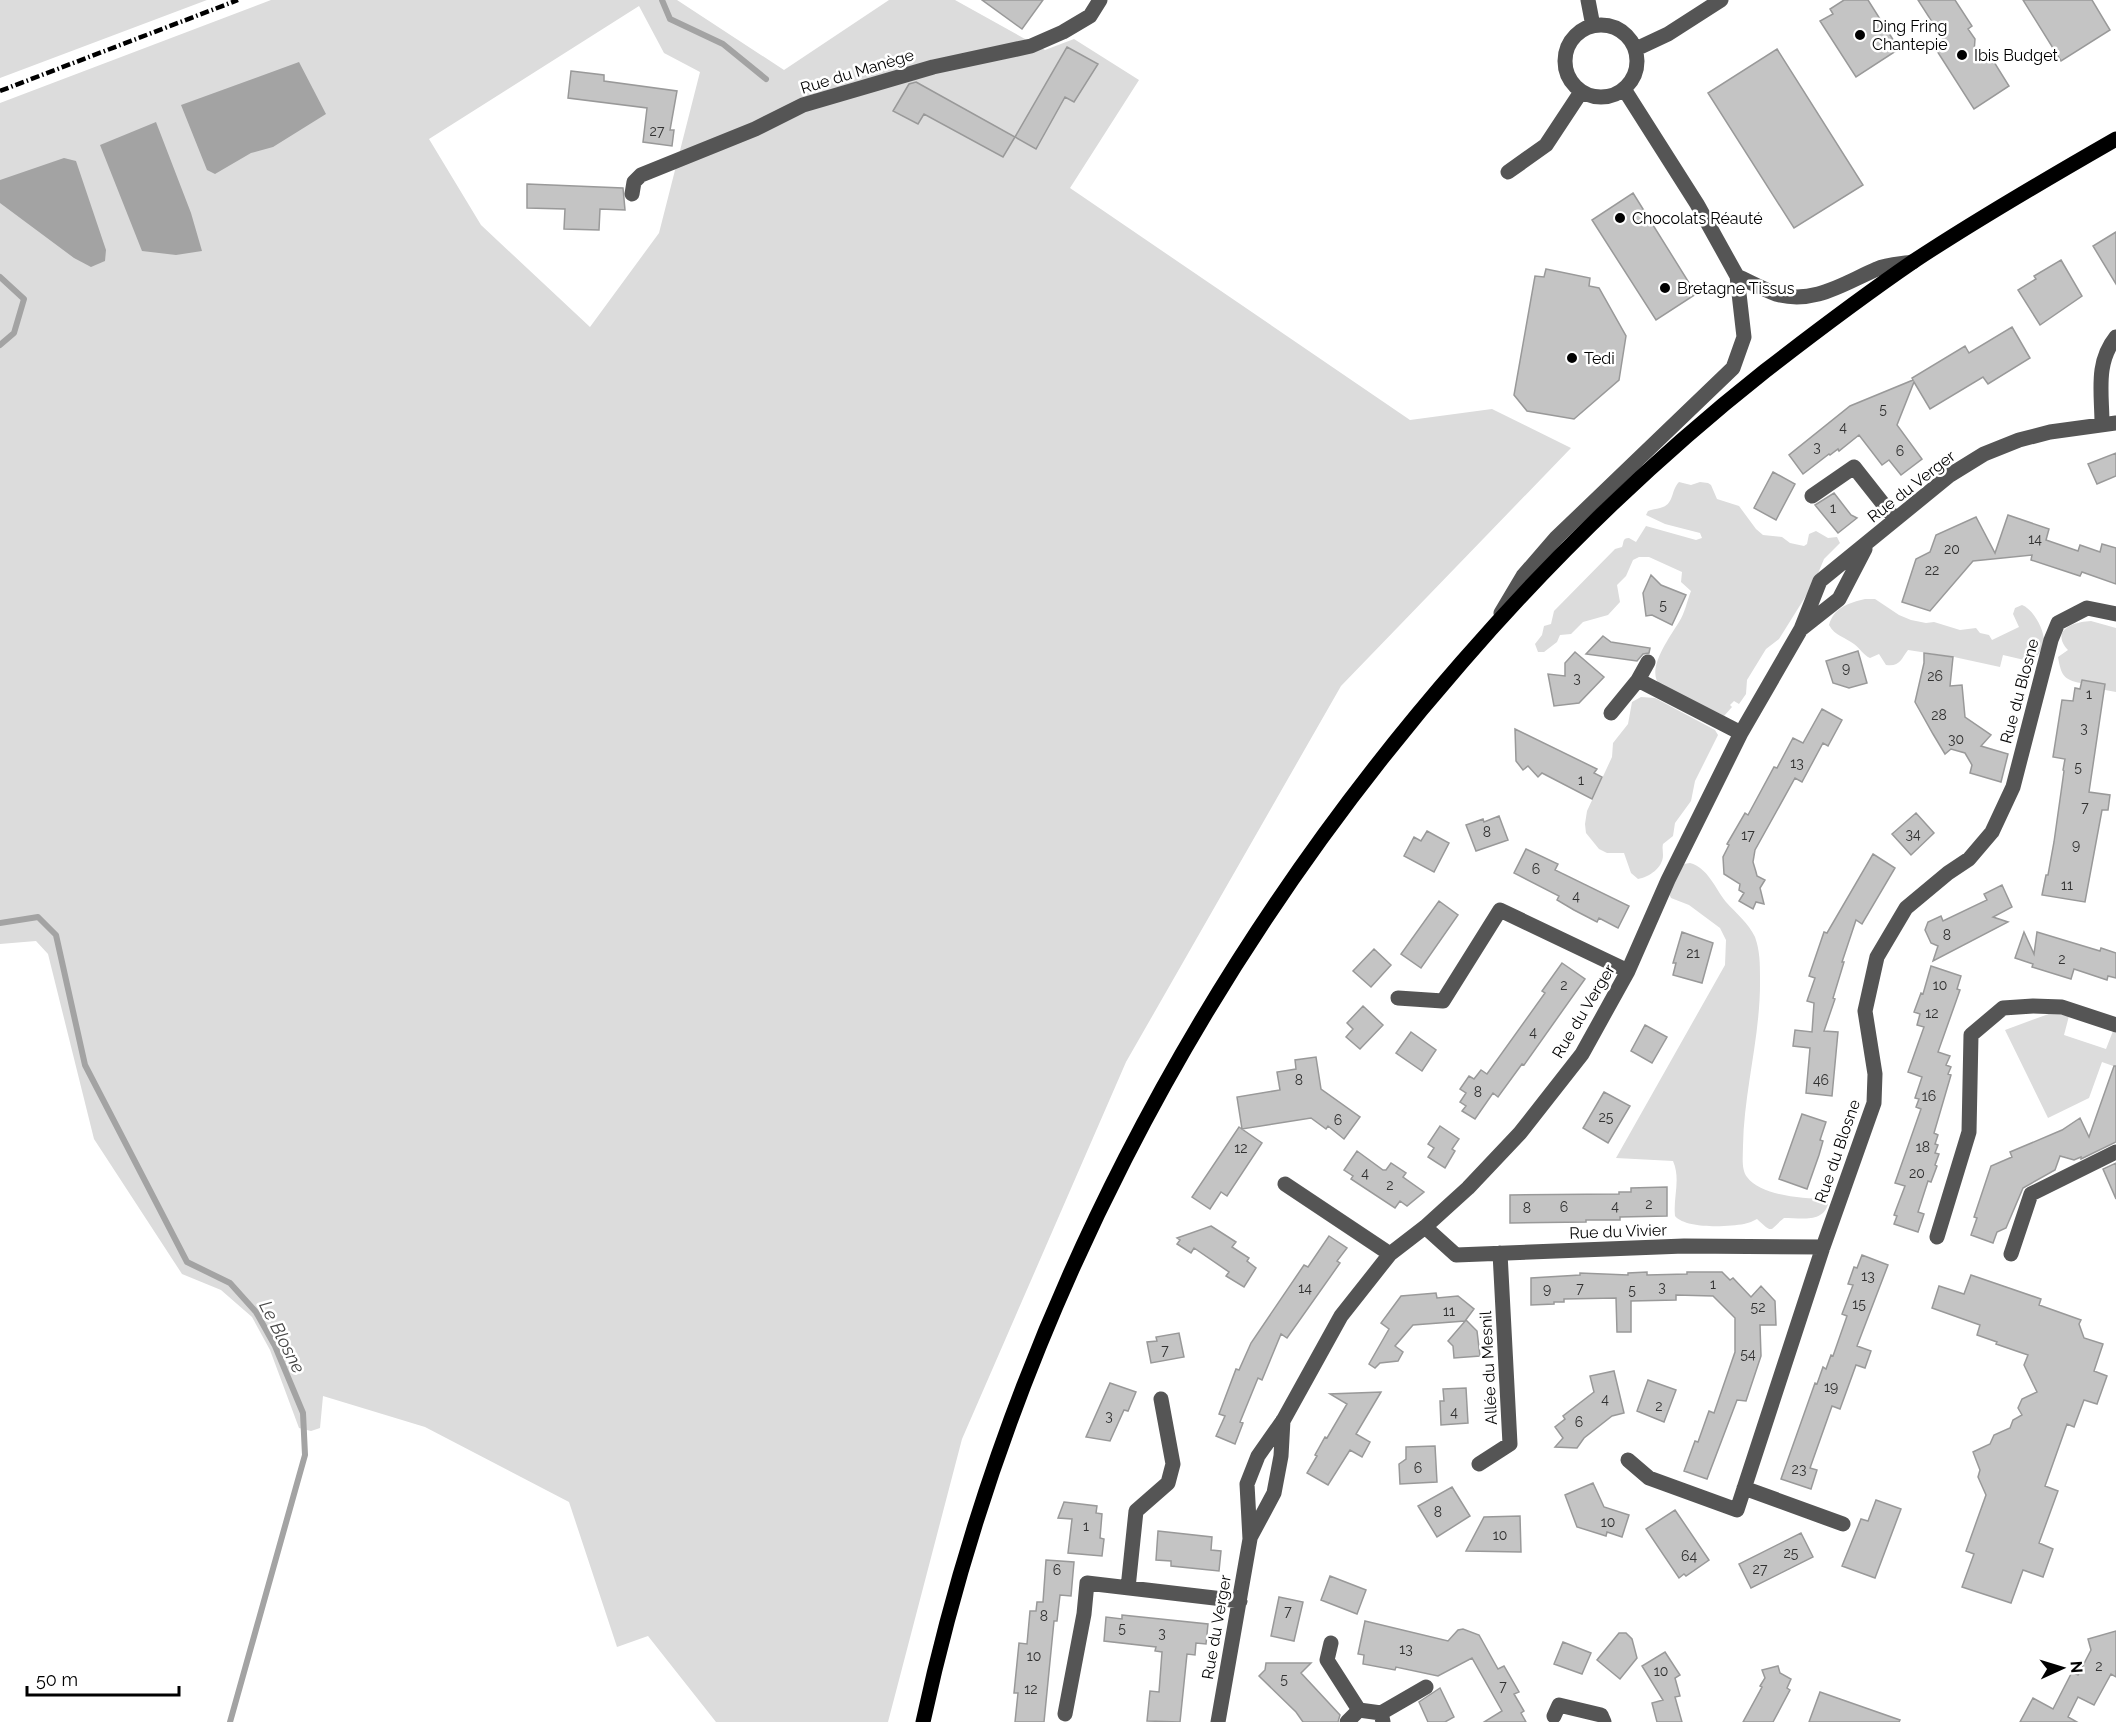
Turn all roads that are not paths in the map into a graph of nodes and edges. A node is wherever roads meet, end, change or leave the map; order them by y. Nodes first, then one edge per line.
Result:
1 (1100, 0) edge
2 (1588, 0) edge
3 (1721, 0) edge
4 (1593, 26) junction
5 (1636, 49) junction
6 (1624, 90) junction
7 (1581, 92) junction
8 (2116, 139) edge
9 (1508, 172) dead end
10 (632, 194) dead end
11 (1913, 262) junction
12 (1737, 276) junction
13 (2116, 337) edge
14 (2109, 423) edge
15 (1812, 496) dead end
16 (1895, 519) junction
17 (1868, 543) junction
18 (2116, 614) edge
19 (1494, 626) junction
20 (1801, 629) junction
21 (1648, 662) dead end
22 (1638, 680) junction
23 (1611, 712) dead end
24 (1741, 733) junction
25 (1628, 971) junction
26 (1398, 998) dead end
27 (2116, 1024) edge
28 (2116, 1152) edge
29 (1285, 1184) dead end
30 (1425, 1227) junction
31 (1937, 1237) dead end
32 (1823, 1247) junction
33 (1500, 1253) junction
34 (1390, 1254) junction
35 (2011, 1254) dead end
36 (1161, 1400) dead end
37 (1284, 1419) junction
38 (1628, 1460) dead end
39 (1479, 1464) dead end
40 (1744, 1488) junction
41 (1843, 1524) dead end
42 (1250, 1539) junction
43 (1128, 1588) junction
44 (1240, 1602) junction
45 (1331, 1643) dead end
46 (1426, 1687) dead end
47 (1359, 1710) junction
48 (1065, 1713) dead end
49 (1554, 1716) dead end
50 (1382, 1717) edge
51 (923, 1722) edge
52 (1218, 1722) edge
53 (1347, 1722) edge
54 (1604, 1722) edge

1 - 10 street, Rue du Manège
2 - 4 street
3 - 5 street
4 - 5 street
4 - 7 street
5 - 6 street
6 - 7 street
6 - 12 street
7 - 9 street
8 - 11 main road
11 - 12 street
11 - 19 main road
12 - 19 street
13 - 14 street
14 - 16 street, Rue du Verger
15 - 16 street
16 - 17 street, Rue du Verger
17 - 20 street, Rue du Verger
17 - 20 street, Rue du Verger
18 - 32 street, Rue du Blosne
19 - 51 main road
20 - 24 street, Rue du Verger
21 - 22 street
22 - 23 street
22 - 24 street
24 - 25 street, Rue du Verger
25 - 26 street
25 - 30 street, Rue du Verger
27 - 31 street
28 - 35 street
29 - 34 street
30 - 33 street, Rue du Vivier
30 - 34 street, Rue du Verger
32 - 33 street, Rue du Vivier
32 - 40 street, Rue du Blosne
33 - 39 street, Allée du Mesnil
34 - 37 street, Rue du Verger
36 - 43 street
37 - 42 street, Rue du Verger
37 - 42 street, Rue du Verger
38 - 40 street, Rue du Blosne
40 - 41 street
42 - 44 street, Rue du Verger
43 - 44 street
43 - 48 street
44 - 52 street, Rue du Verger
45 - 47 street
46 - 50 street
47 - 50 street
47 - 53 street
49 - 54 street

